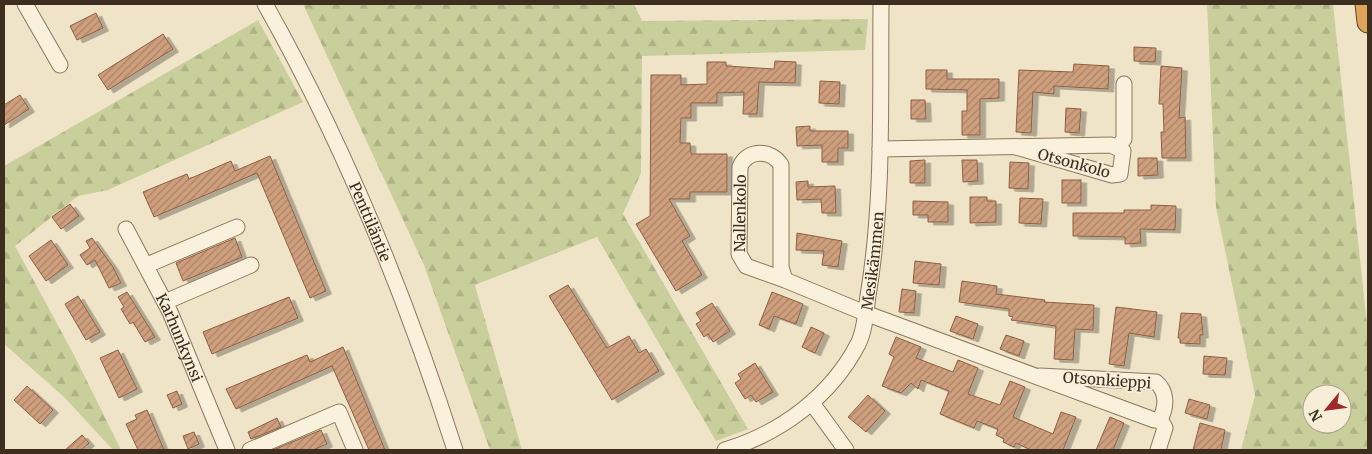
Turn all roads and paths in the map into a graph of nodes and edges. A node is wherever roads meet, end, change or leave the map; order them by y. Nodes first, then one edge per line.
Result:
1 (25, 4) edge
2 (265, 4) edge
3 (881, 4) edge
4 (1366, 4) edge
5 (1368, 22) edge
6 (60, 65) dead end
7 (1124, 84) dead end
8 (1118, 147) junction
9 (1016, 148) junction
10 (880, 149) junction
11 (237, 227) dead end
12 (126, 229) dead end
13 (147, 265) junction
14 (251, 265) dead end
15 (785, 280) junction
16 (165, 302) junction
17 (865, 313) junction
18 (1040, 376) junction
19 (812, 403) junction
20 (1160, 419) junction
21 (352, 449) edge
22 (228, 450) edge
23 (250, 450) edge
24 (455, 450) edge
25 (725, 450) edge
26 (846, 450) edge
27 (1158, 450) edge

1 - 6 street
2 - 24 street, Penttiläntie
3 - 10 street, Mesikämmen
4 - 5 highway
7 - 8 street
8 - 9 street, Otsonkolo
8 - 9 street, Otsonkolo
9 - 10 street, Otsonkolo
10 - 17 street, Mesikämmen
11 - 13 street
12 - 13 street, Karhunkynsi
13 - 16 street, Karhunkynsi
14 - 16 street
15 - 15 street, Nallenkolo
15 - 17 street, Nallenkolo
16 - 22 street, Karhunkynsi
17 - 18 street, Otsonkieppi
17 - 19 street, Mesikämmen
18 - 20 street, Otsonkieppi
18 - 20 street, Otsonkieppi
19 - 25 street, Mesikämmen
19 - 26 street
20 - 27 street
21 - 23 street

